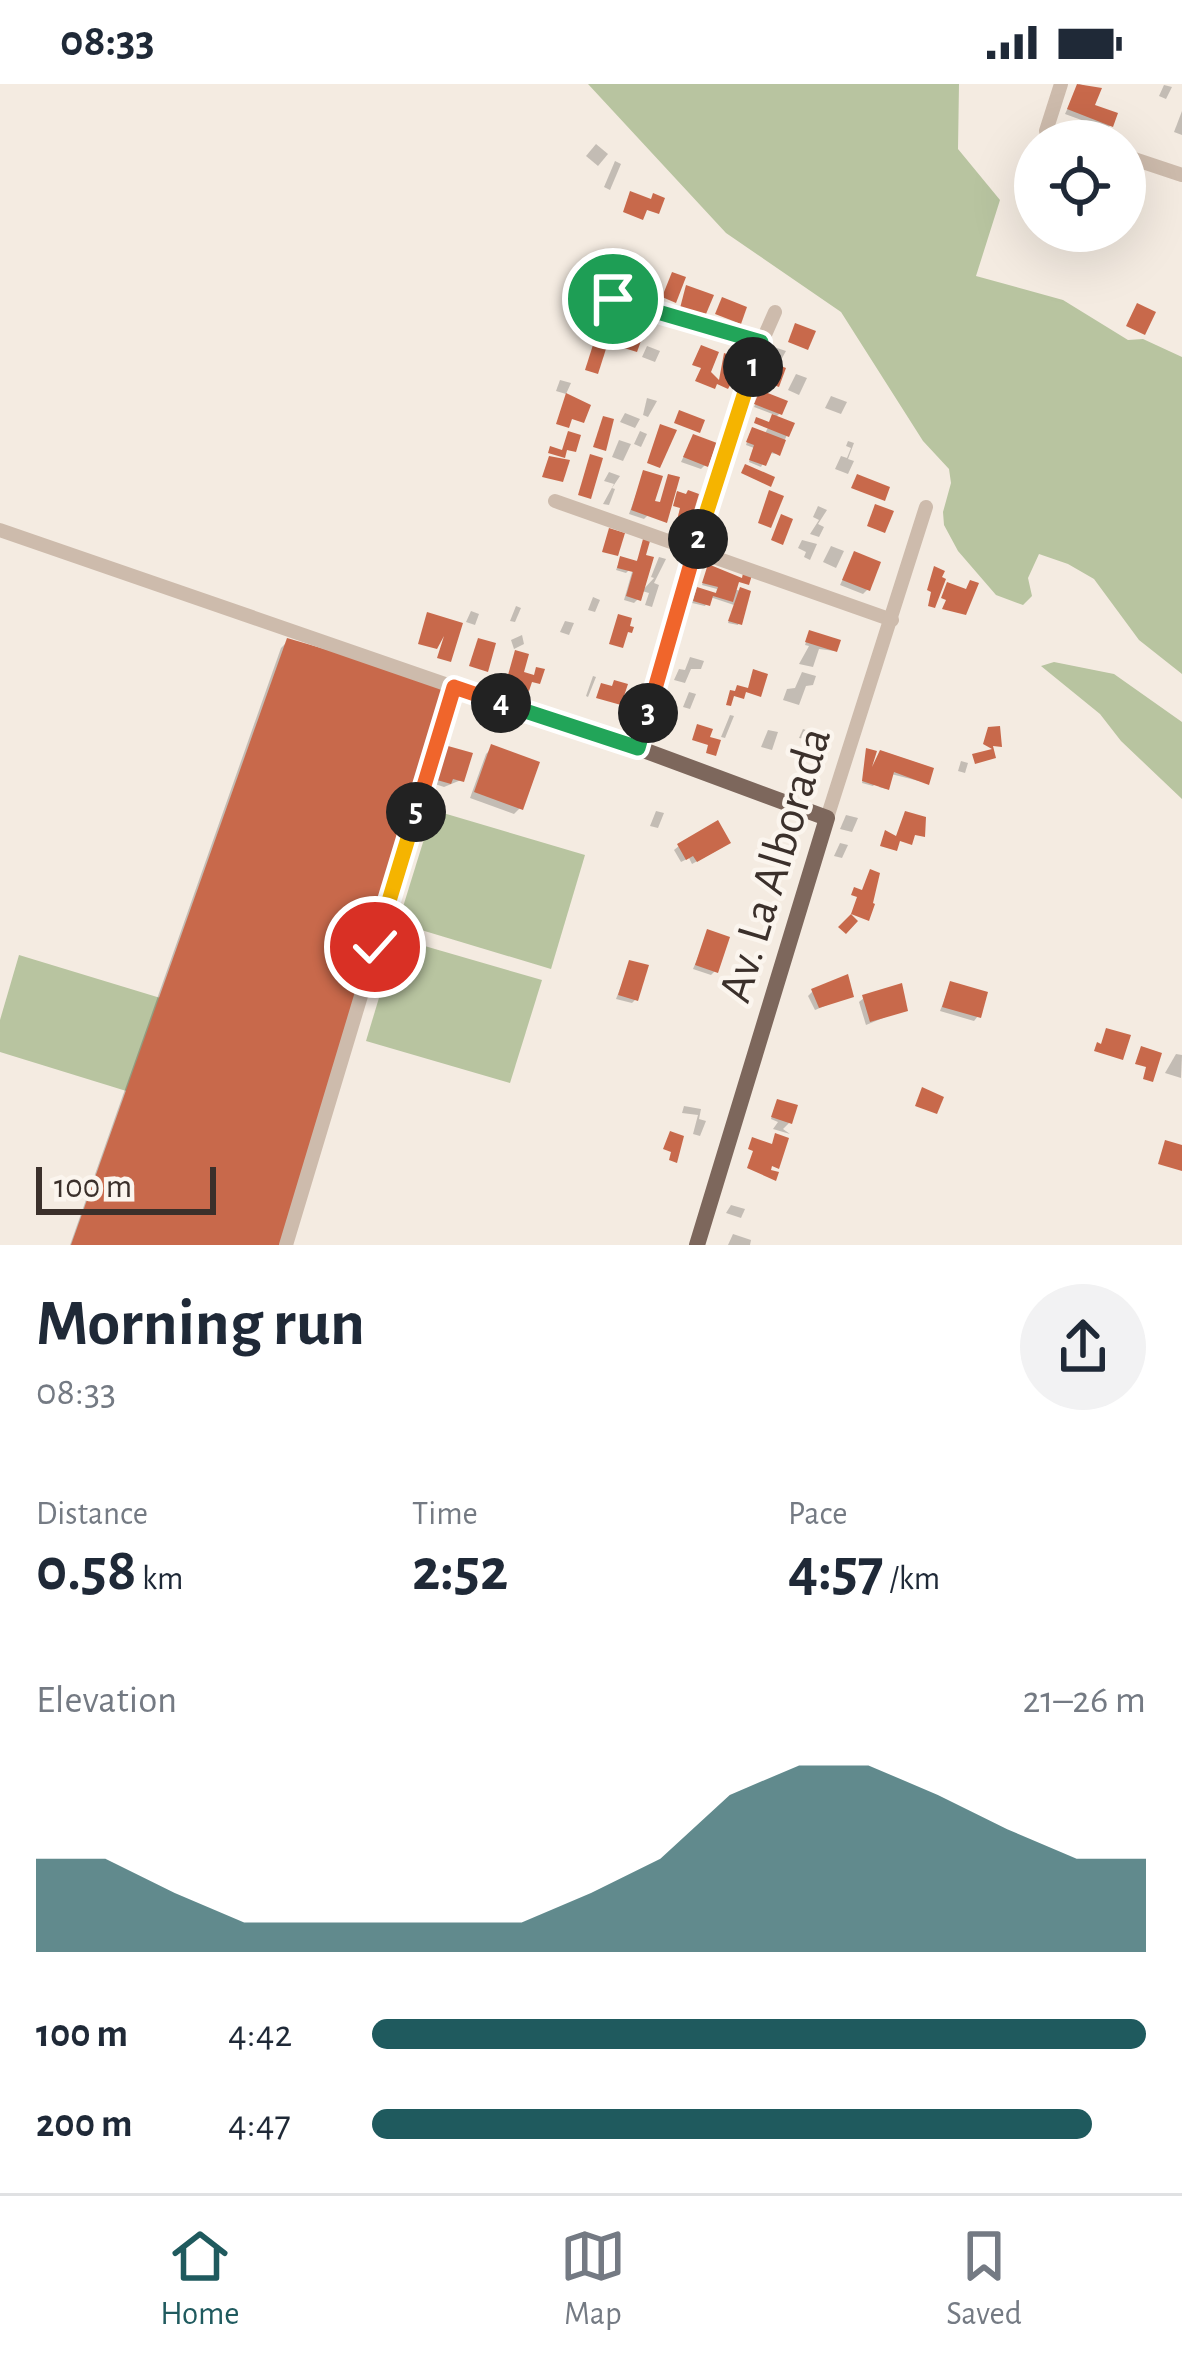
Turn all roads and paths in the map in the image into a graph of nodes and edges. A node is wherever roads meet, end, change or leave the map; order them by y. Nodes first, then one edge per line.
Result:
1 (1061, 84) edge
2 (1050, 120) edge
3 (1146, 163) edge
4 (1182, 175) edge
5 (613, 299) dead end
6 (775, 312) dead end
7 (761, 342) junction
8 (555, 501) dead end
9 (926, 507) dead end
10 (0, 530) edge
11 (695, 550) junction
12 (892, 620) junction
13 (454, 687) junction
14 (638, 748) junction
15 (827, 818) junction
16 (286, 1245) edge
17 (697, 1245) edge

1 - 2 street
3 - 4 street
5 - 7 street
6 - 7 street
7 - 11 street
8 - 11 street
9 - 12 street, Av. La Alborada
10 - 13 street
11 - 12 street
11 - 14 street
12 - 15 street, Av. La Alborada
13 - 14 main road
13 - 16 street
14 - 15 main road
15 - 17 main road, Av. La Alborada

